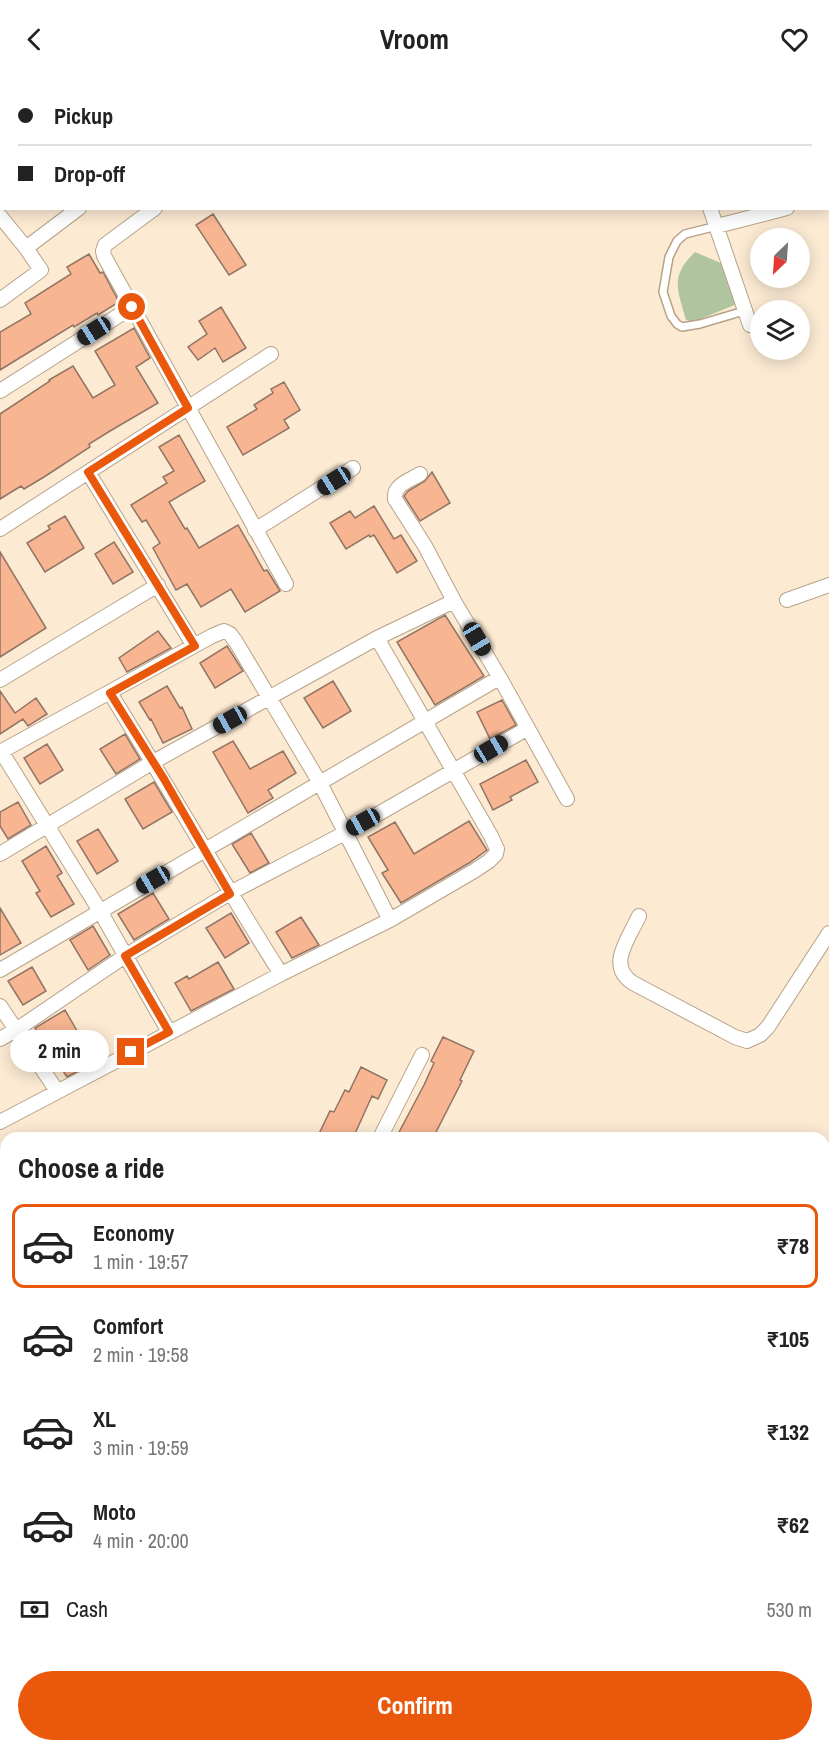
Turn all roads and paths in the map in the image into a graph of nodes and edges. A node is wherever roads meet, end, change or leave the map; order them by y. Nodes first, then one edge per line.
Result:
1 (77, 210) edge
2 (152, 210) edge
3 (711, 210) edge
4 (779, 210) edge
5 (0, 216) edge
6 (717, 226) junction
7 (26, 248) junction
8 (0, 300) edge
9 (132, 307) junction
10 (744, 311) junction
11 (750, 325) dead end
12 (271, 354) dead end
13 (0, 390) edge
14 (188, 408) junction
15 (353, 468) dead end
16 (88, 472) junction
17 (420, 474) dead end
18 (0, 529) edge
19 (255, 530) junction
20 (286, 584) dead end
21 (158, 585) junction
22 (829, 585) edge
23 (787, 600) dead end
24 (454, 601) junction
25 (376, 638) junction
26 (195, 646) junction
27 (499, 678) junction
28 (0, 680) edge
29 (110, 693) junction
30 (268, 699) junction
31 (424, 722) junction
32 (528, 728) junction
33 (1, 752) edge
34 (153, 762) junction
35 (454, 771) junction
36 (320, 783) junction
37 (567, 798) dead end
38 (46, 828) junction
39 (345, 832) junction
40 (206, 850) junction
41 (0, 854) edge
42 (230, 894) junction
43 (100, 911) junction
44 (639, 916) dead end
45 (390, 920) junction
46 (829, 933) edge
47 (125, 956) junction
48 (0, 970) edge
49 (281, 974) junction
50 (0, 1006) edge
51 (16, 1030) junction
52 (169, 1032) junction
53 (0, 1039) edge
54 (422, 1054) dead end
55 (57, 1091) junction
56 (0, 1122) edge
57 (384, 1132) edge

1 - 7 street
2 - 9 street
3 - 6 street
4 - 6 street
5 - 7 street
6 - 10 street
6 - 10 lane
7 - 8 street
9 - 13 street
9 - 14 street
10 - 11 street
12 - 14 street
14 - 16 street
14 - 19 street
15 - 19 street
16 - 18 street
16 - 21 street
17 - 24 street
19 - 20 street
21 - 26 street
21 - 28 street
22 - 23 street
24 - 25 street
24 - 27 street
25 - 30 street
25 - 31 street
26 - 29 street
26 - 30 street
27 - 31 street
27 - 32 street
29 - 33 street
29 - 34 street
30 - 34 street
30 - 36 street
31 - 35 street
31 - 36 street
32 - 35 street
32 - 37 street
33 - 38 street
34 - 38 street
34 - 40 street
35 - 39 street
35 - 45 street
36 - 39 street
36 - 40 street
38 - 41 street
38 - 43 street
39 - 42 street
39 - 45 street
40 - 42 street
40 - 43 street
42 - 47 street
42 - 49 street
43 - 47 street
43 - 48 street
44 - 46 street
45 - 49 street
47 - 51 street
47 - 52 street
49 - 52 street
50 - 51 street
51 - 53 street
51 - 55 street
52 - 55 street
54 - 57 street
55 - 56 street

